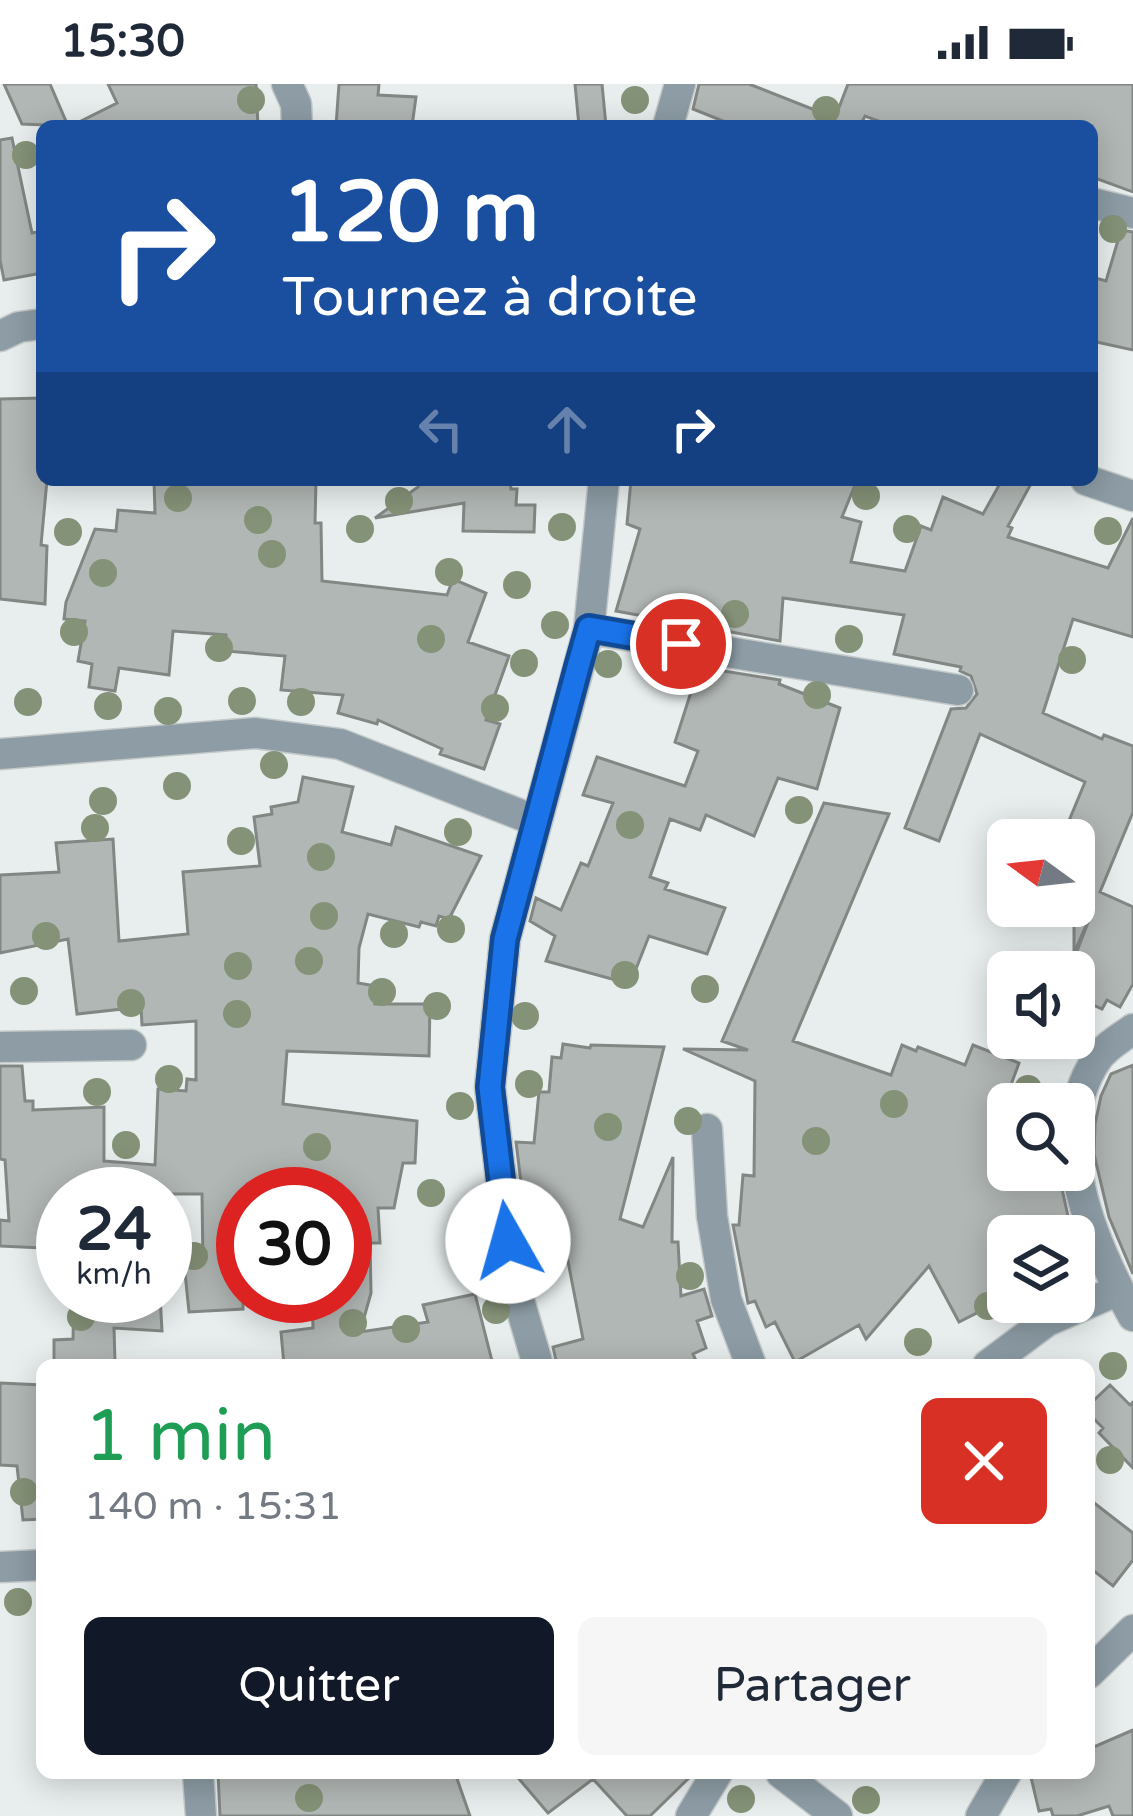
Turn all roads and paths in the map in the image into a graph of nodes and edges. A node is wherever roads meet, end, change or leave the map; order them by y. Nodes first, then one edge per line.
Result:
1 (287, 84) edge
2 (680, 84) edge
3 (297, 120) edge
4 (670, 120) edge
5 (1098, 204) edge
6 (1133, 213) edge
7 (36, 325) edge
8 (0, 336) edge
9 (1098, 484) edge
10 (603, 486) edge
11 (1133, 496) edge
12 (589, 628) junction
13 (958, 690) dead end
14 (0, 754) edge
15 (534, 820) junction
16 (1133, 1029) edge
17 (131, 1045) dead end
18 (0, 1047) edge
19 (707, 1129) dead end
20 (1126, 1303) edge
21 (536, 1359) edge
22 (750, 1359) edge
23 (996, 1359) edge
24 (36, 1565) edge
25 (0, 1567) edge
26 (1133, 1630) edge
27 (1095, 1667) edge
28 (198, 1779) edge
29 (713, 1779) edge
30 (789, 1779) edge
31 (1002, 1779) edge
32 (201, 1816) edge
33 (691, 1816) edge
34 (837, 1816) edge
35 (980, 1816) edge

1 - 3 street
2 - 4 street
5 - 6 street
7 - 8 street
9 - 11 street
10 - 12 street
12 - 13 street
12 - 15 street
14 - 15 street
15 - 21 street
16 - 20 street
17 - 18 street
19 - 22 street
20 - 23 street
24 - 25 street
26 - 27 street
28 - 32 street
29 - 33 street
30 - 34 street
31 - 35 street

